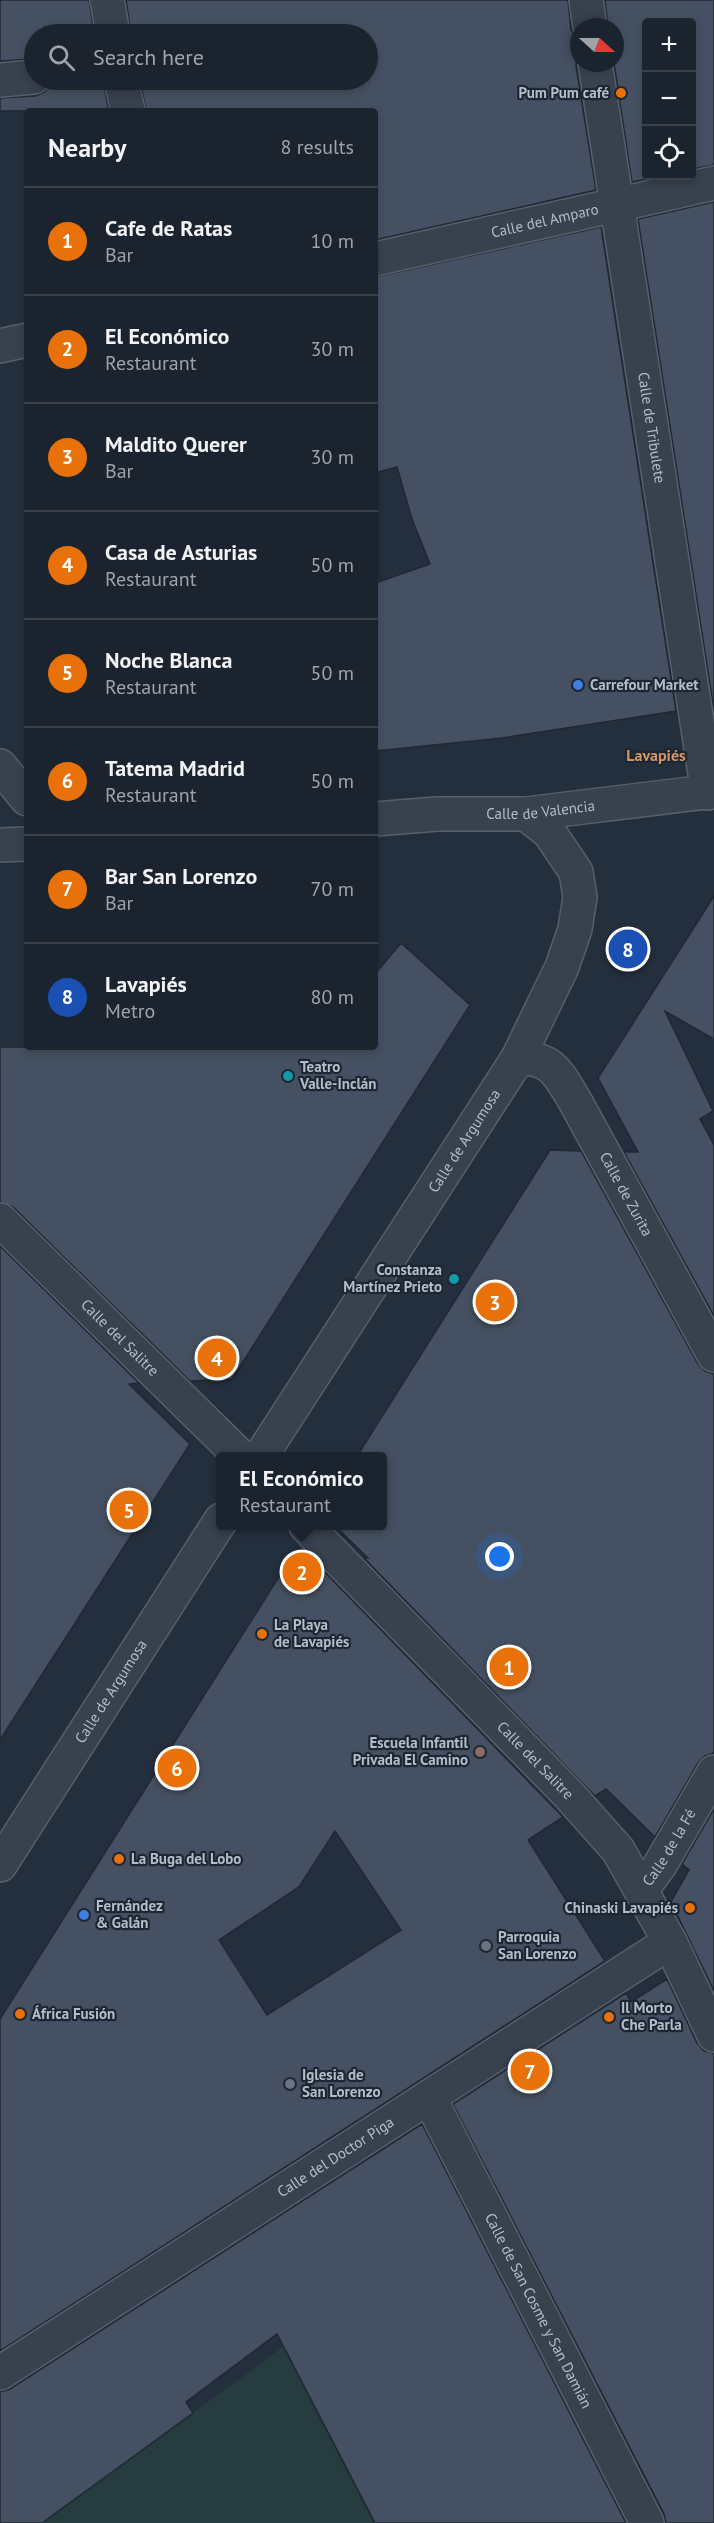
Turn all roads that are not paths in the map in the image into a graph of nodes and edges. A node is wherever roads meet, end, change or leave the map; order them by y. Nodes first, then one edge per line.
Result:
1 (107, 0) edge
2 (586, 0) edge
3 (589, 18) edge
4 (111, 24) edge
5 (597, 72) edge
6 (24, 78) edge
7 (0, 80) edge
8 (123, 90) edge
9 (127, 108) edge
10 (714, 183) edge
11 (618, 206) junction
12 (378, 258) edge
13 (24, 341) edge
14 (0, 346) edge
15 (0, 766) edge
16 (712, 793) edge
17 (24, 795) edge
18 (526, 814) junction
19 (378, 819) edge
20 (24, 844) edge
21 (0, 845) edge
22 (519, 1058) junction
23 (0, 1220) edge
24 (714, 1354) edge
25 (236, 1452) edge
26 (264, 1452) edge
27 (216, 1528) edge
28 (310, 1530) edge
29 (714, 1772) edge
30 (0, 1865) edge
31 (641, 1891) junction
32 (670, 1942) junction
33 (714, 2035) edge
34 (429, 2097) junction
35 (0, 2373) edge
36 (647, 2523) edge

1 - 4 street
2 - 3 street
5 - 11 street, Calle de Tribulete
6 - 7 street
8 - 9 street
10 - 11 street, Calle del Amparo
11 - 12 street, Calle del Amparo
11 - 16 street, Calle de Tribulete
13 - 14 street
15 - 17 street
16 - 18 street, Calle de Valencia
18 - 19 street, Calle de Valencia
18 - 22 street, Calle de Argumosa
20 - 21 street
22 - 24 street, Calle de Zurita
22 - 26 street, Calle de Argumosa
23 - 25 street, Calle del Salitre
27 - 30 street, Calle de Argumosa
28 - 31 street, Calle del Salitre
29 - 31 street, Calle de la Fé
31 - 32 street, Calle del Salitre
32 - 33 street, Calle del Salitre
32 - 34 street, Calle del Doctor Piga
34 - 35 street, Calle del Doctor Piga
34 - 36 street, Calle de San Cosme y San Damián

